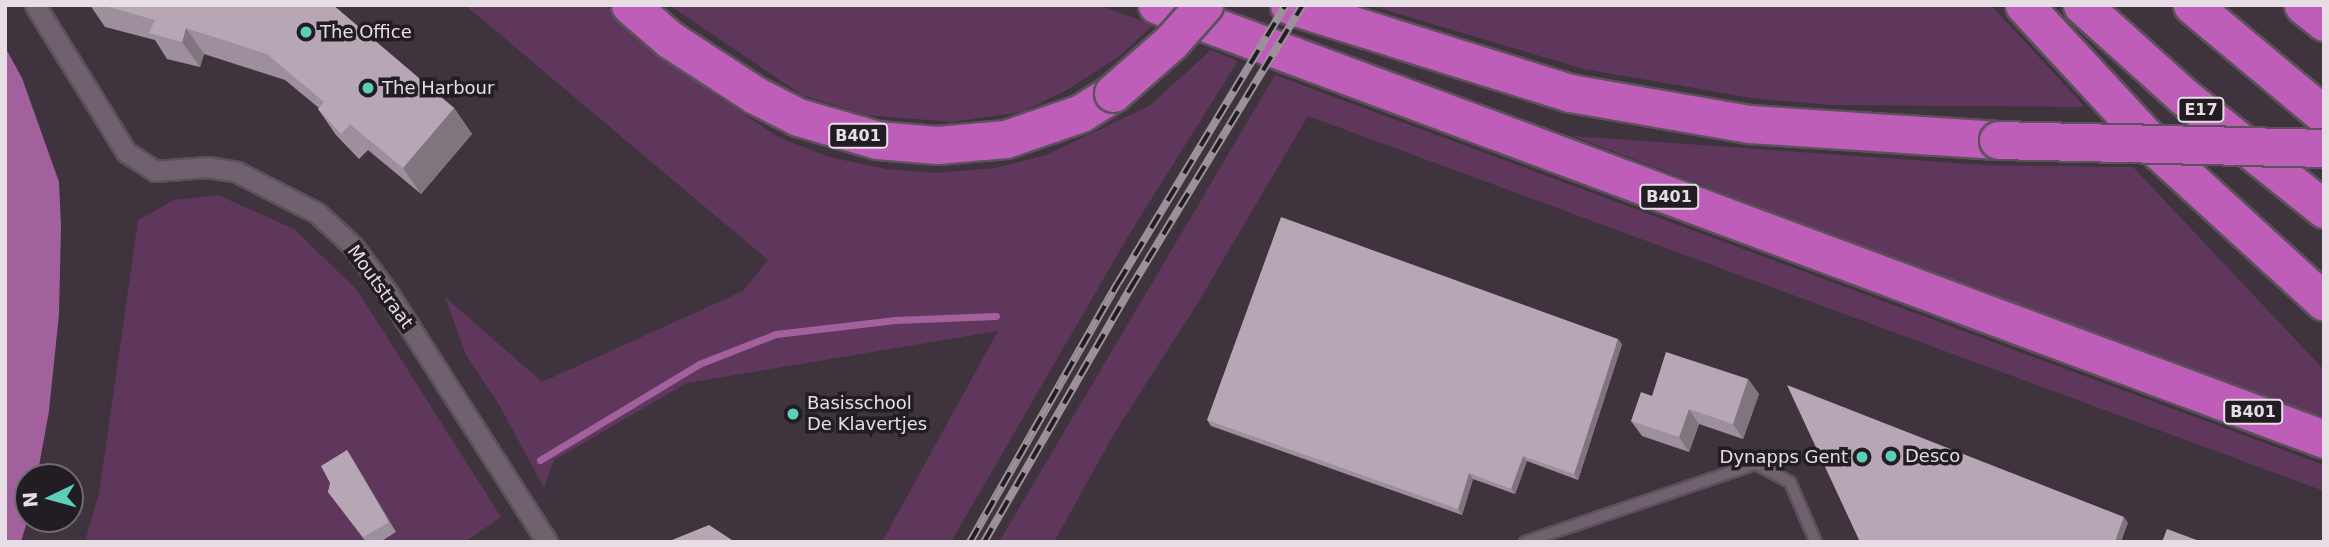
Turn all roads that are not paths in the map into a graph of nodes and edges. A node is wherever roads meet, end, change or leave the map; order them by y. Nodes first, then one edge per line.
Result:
1 (35, 5) edge
2 (630, 5) edge
3 (1157, 5) edge
4 (1204, 5) edge
5 (1289, 5) edge
6 (2024, 5) edge
7 (2082, 5) edge
8 (2192, 5) edge
9 (2302, 5) edge
10 (2324, 22) edge
11 (2324, 115) edge
12 (2324, 148) edge
13 (2324, 209) edge
14 (2324, 302) edge
15 (2324, 439) edge
16 (547, 542) edge
17 (1525, 542) edge
18 (1816, 542) edge

1 - 16 street, Moutstraat
2 - 4 highway, B401, bridge
3 - 15 highway, B401
5 - 12 highway, bridge
6 - 14 highway
7 - 13 highway, E17
8 - 11 highway
9 - 10 highway
17 - 18 lane

